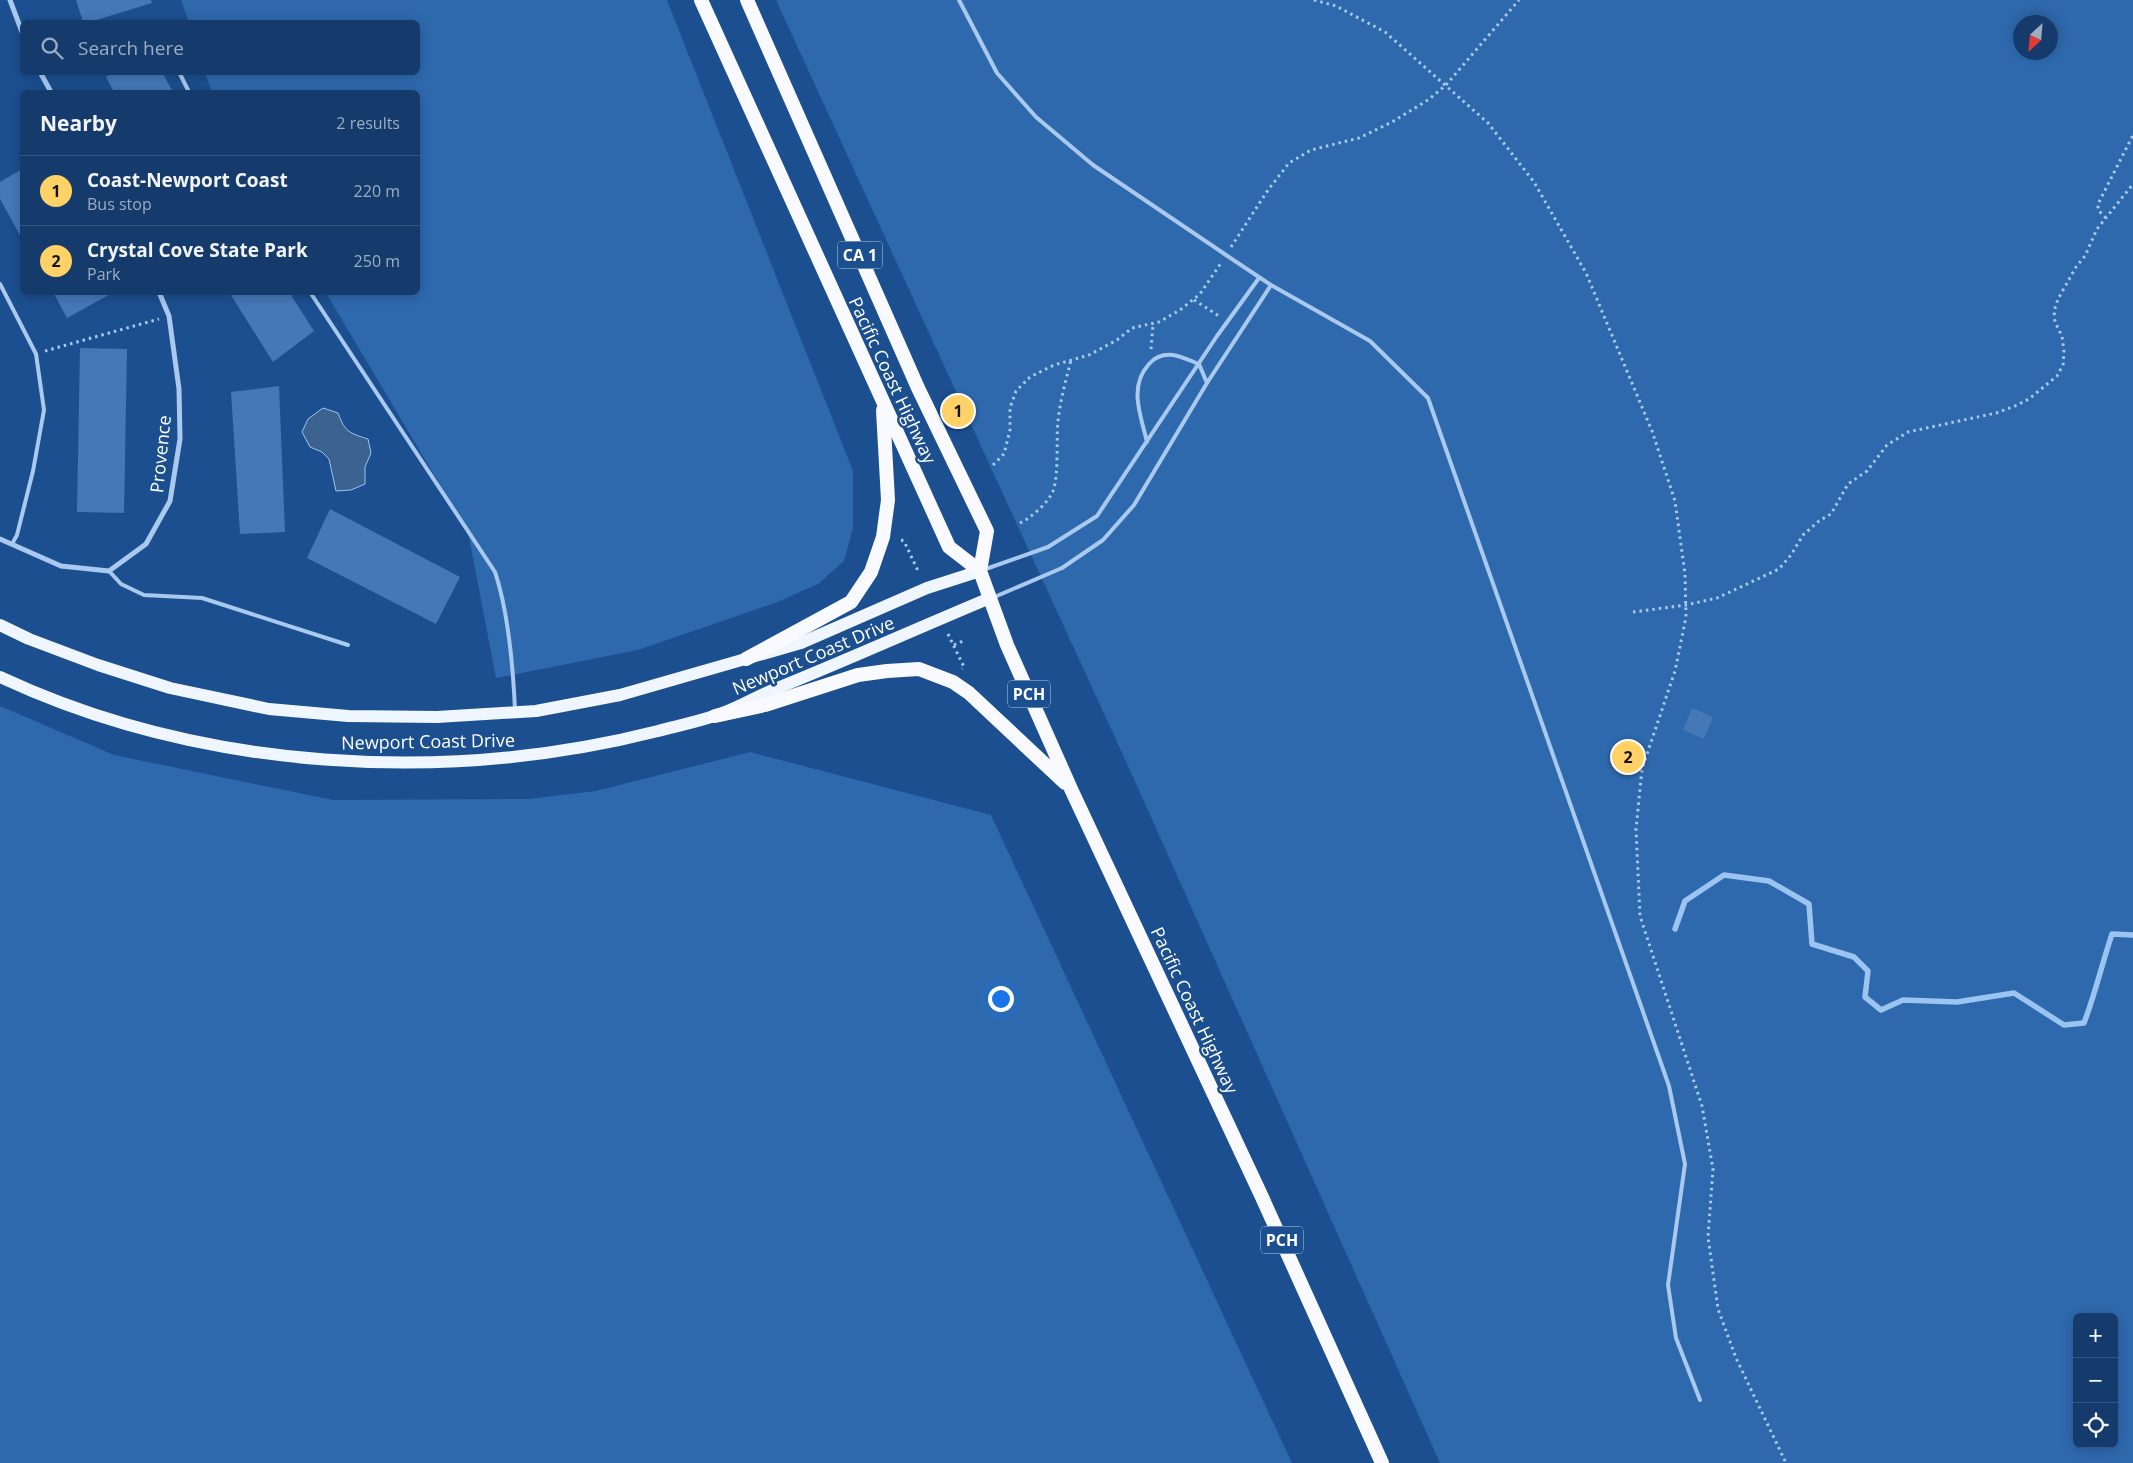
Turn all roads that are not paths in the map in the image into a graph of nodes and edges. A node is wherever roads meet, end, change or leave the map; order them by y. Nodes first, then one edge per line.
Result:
1 (10, 0) edge
2 (701, 0) edge
3 (747, 0) edge
4 (959, 0) edge
5 (20, 27) edge
6 (42, 75) edge
7 (180, 75) edge
8 (50, 90) edge
9 (188, 90) edge
10 (1259, 278) junction
11 (0, 284) edge
12 (1271, 285) junction
13 (160, 295) edge
14 (312, 295) edge
15 (1199, 364) junction
16 (1207, 383) junction
17 (882, 399) junction
18 (1147, 442) junction
19 (0, 539) edge
20 (12, 544) junction
21 (980, 571) junction
22 (109, 572) junction
23 (990, 598) junction
24 (0, 625) edge
25 (348, 646) dead end
26 (746, 658) junction
27 (0, 677) edge
28 (515, 712) junction
29 (715, 716) junction
30 (1071, 789) junction
31 (1700, 1400) dead end
32 (1382, 1463) edge

1 - 5 street
2 - 17 highway, Pacific Coast Highway / CA 1
3 - 21 highway, Pacific Coast Highway / CA 1
4 - 10 lane
6 - 8 street
7 - 9 lane
10 - 12 lane
10 - 15 lane
11 - 20 lane
12 - 16 lane
12 - 31 lane
13 - 22 street, Provence
14 - 28 lane
15 - 16 lane
15 - 18 lane
15 - 18 lane
16 - 23 lane
17 - 21 highway, Pacific Coast Highway / CA 1
17 - 26 highway
18 - 21 lane
19 - 20 street
20 - 22 street
21 - 23 highway, Pacific Coast Highway
21 - 26 main road, Newport Coast Drive
22 - 25 lane
23 - 29 main road, Newport Coast Drive
23 - 30 highway, Pacific Coast Highway / PCH
24 - 28 main road, Newport Coast Drive
26 - 28 main road, Newport Coast Drive
27 - 29 main road, Newport Coast Drive
29 - 30 highway
30 - 32 highway, Pacific Coast Highway / PCH

